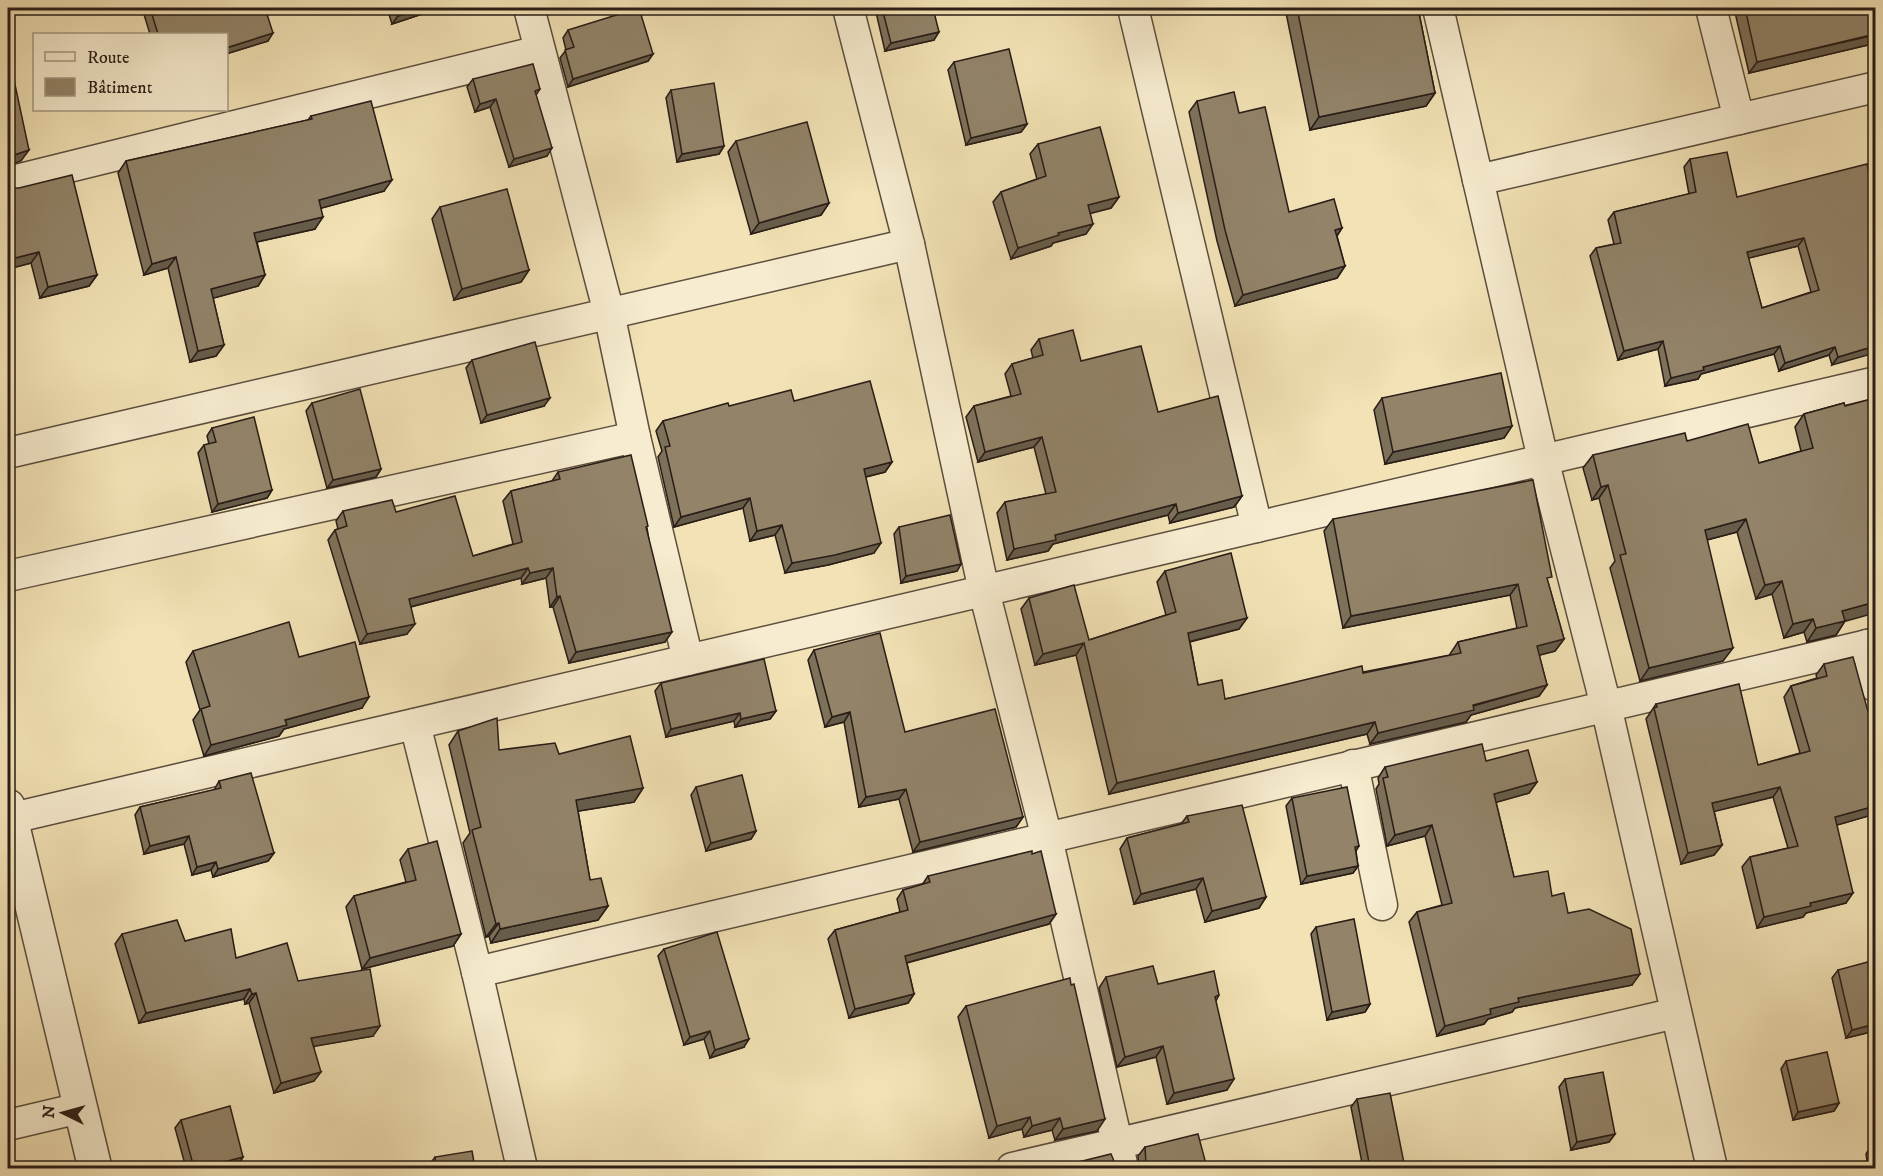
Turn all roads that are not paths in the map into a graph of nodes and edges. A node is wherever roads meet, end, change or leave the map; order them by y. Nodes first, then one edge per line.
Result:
1 (529, 8) edge
2 (848, 8) edge
3 (1132, 8) edge
4 (1438, 8) edge
5 (1711, 8) edge
6 (539, 51) junction
7 (1875, 87) edge
8 (1739, 119) junction
9 (1478, 180) junction
10 (8, 182) edge
11 (909, 244) junction
12 (609, 313) junction
13 (1875, 381) edge
14 (635, 437) junction
15 (8, 453) edge
16 (1543, 459) junction
17 (1257, 526) junction
18 (8, 576) edge
19 (984, 591) junction
20 (1871, 644) edge
21 (688, 660) junction
22 (1875, 687) edge
23 (1606, 706) junction
24 (415, 724) junction
25 (1353, 765) junction
26 (8, 815) edge
27 (1047, 838) junction
28 (1382, 905) dead end
29 (477, 972) junction
30 (1676, 1013) junction
31 (80, 1108) junction
32 (8, 1125) edge
33 (1120, 1156) edge
34 (95, 1168) edge
35 (522, 1168) edge
36 (1012, 1168) edge
37 (1712, 1168) edge

1 - 6 street
2 - 11 street
3 - 17 street
4 - 9 street
5 - 8 street
6 - 10 street
6 - 12 street
7 - 8 street
8 - 9 street
9 - 16 street
11 - 12 street
11 - 19 street
12 - 14 street
12 - 15 street
13 - 16 street
14 - 18 street
14 - 21 street
16 - 17 street
16 - 23 street
17 - 19 street
19 - 21 street
19 - 27 street
20 - 22 street
20 - 23 street
21 - 24 street
23 - 25 street
23 - 30 street
24 - 26 street
24 - 29 street
25 - 27 street
25 - 28 street
26 - 31 street
27 - 29 street
27 - 33 street
29 - 35 street
30 - 33 street
30 - 37 street
31 - 32 street
31 - 34 street
33 - 36 street

